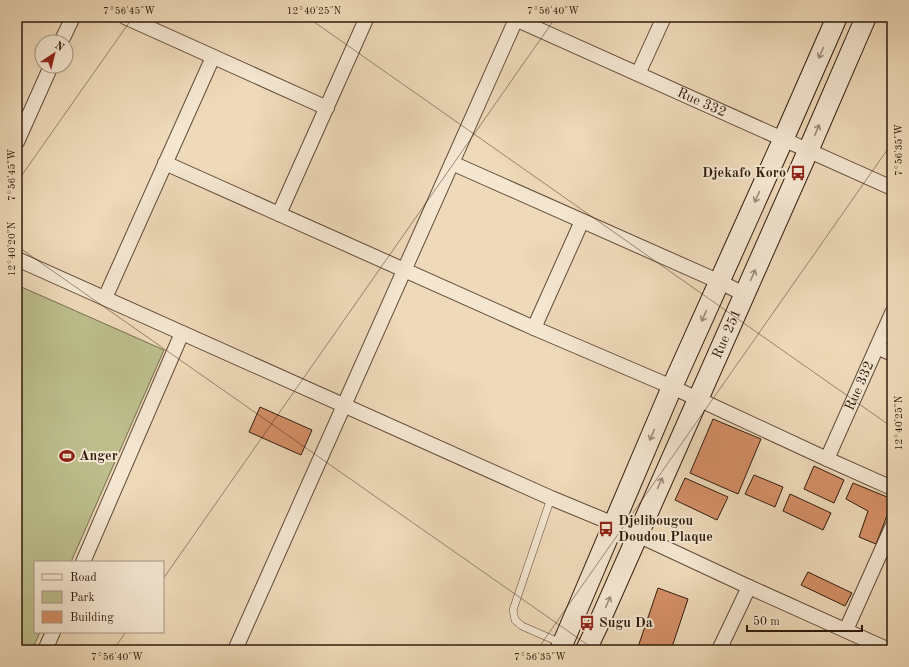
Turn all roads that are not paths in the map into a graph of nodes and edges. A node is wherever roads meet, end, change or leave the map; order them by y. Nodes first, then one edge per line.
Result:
1 (73, 17) edge
2 (124, 17) edge
3 (367, 17) edge
4 (664, 17) edge
5 (837, 17) edge
6 (866, 17) edge
7 (515, 18) edge
8 (66, 34) edge
9 (213, 57) junction
10 (47, 74) edge
11 (638, 74) junction
12 (327, 108) junction
13 (783, 140) junction
14 (17, 142) edge
15 (808, 151) junction
16 (165, 163) junction
17 (452, 163) junction
18 (892, 188) edge
19 (279, 214) junction
20 (582, 221) junction
21 (17, 259) edge
22 (404, 270) junction
23 (720, 282) junction
24 (744, 294) junction
25 (105, 298) junction
26 (892, 313) edge
27 (534, 328) junction
28 (182, 333) junction
29 (877, 347) junction
30 (892, 354) edge
31 (672, 387) junction
32 (698, 398) junction
33 (344, 406) junction
34 (827, 459) junction
35 (892, 488) edge
36 (551, 498) junction
37 (614, 524) junction
38 (892, 527) edge
39 (637, 535) junction
40 (83, 561) edge
41 (749, 587) junction
42 (846, 630) junction
43 (53, 633) edge
44 (868, 646) edge
45 (565, 648) edge
46 (45, 650) edge
47 (235, 650) edge
48 (586, 650) edge
49 (719, 650) edge
50 (890, 650) edge

1 - 8 street
2 - 9 street
3 - 12 street
4 - 11 street
5 -> 13 main road, Rue 251
15 -> 6 main road, Rue 251
7 - 11 street, Rue 332
7 - 17 street
9 - 12 street
9 - 16 street
10 - 14 street
11 - 13 street, Rue 332
12 - 19 street
13 - 15 street, Rue 332
13 -> 23 main road, Rue 251
15 - 18 street, Rue 332
24 -> 15 main road, Rue 251
16 - 19 street
16 - 25 street
17 - 20 street
17 - 22 street
19 - 22 street
20 - 23 street
20 - 27 street
21 - 25 street
22 - 27 street
22 - 33 street
23 - 24 street
23 -> 31 main road, Rue 251
24 - 32 main road, Rue 251
25 - 28 street
26 - 29 street, Rue 332
27 - 31 street
28 - 33 street
28 - 40 street
29 - 30 street
29 - 34 street, Rue 332
31 - 32 street
31 -> 37 main road, Rue 251
32 - 34 street
39 -> 32 main road, Rue 251
33 - 36 street
33 - 47 street
34 - 35 street
36 - 37 street
36 - 45 lane
37 - 39 street
37 - 45 main road, Rue 251
38 - 42 street
39 - 41 street
48 -> 39 main road, Rue 251
41 - 42 street
41 - 49 street
42 - 44 street
43 - 46 street
44 - 50 street

